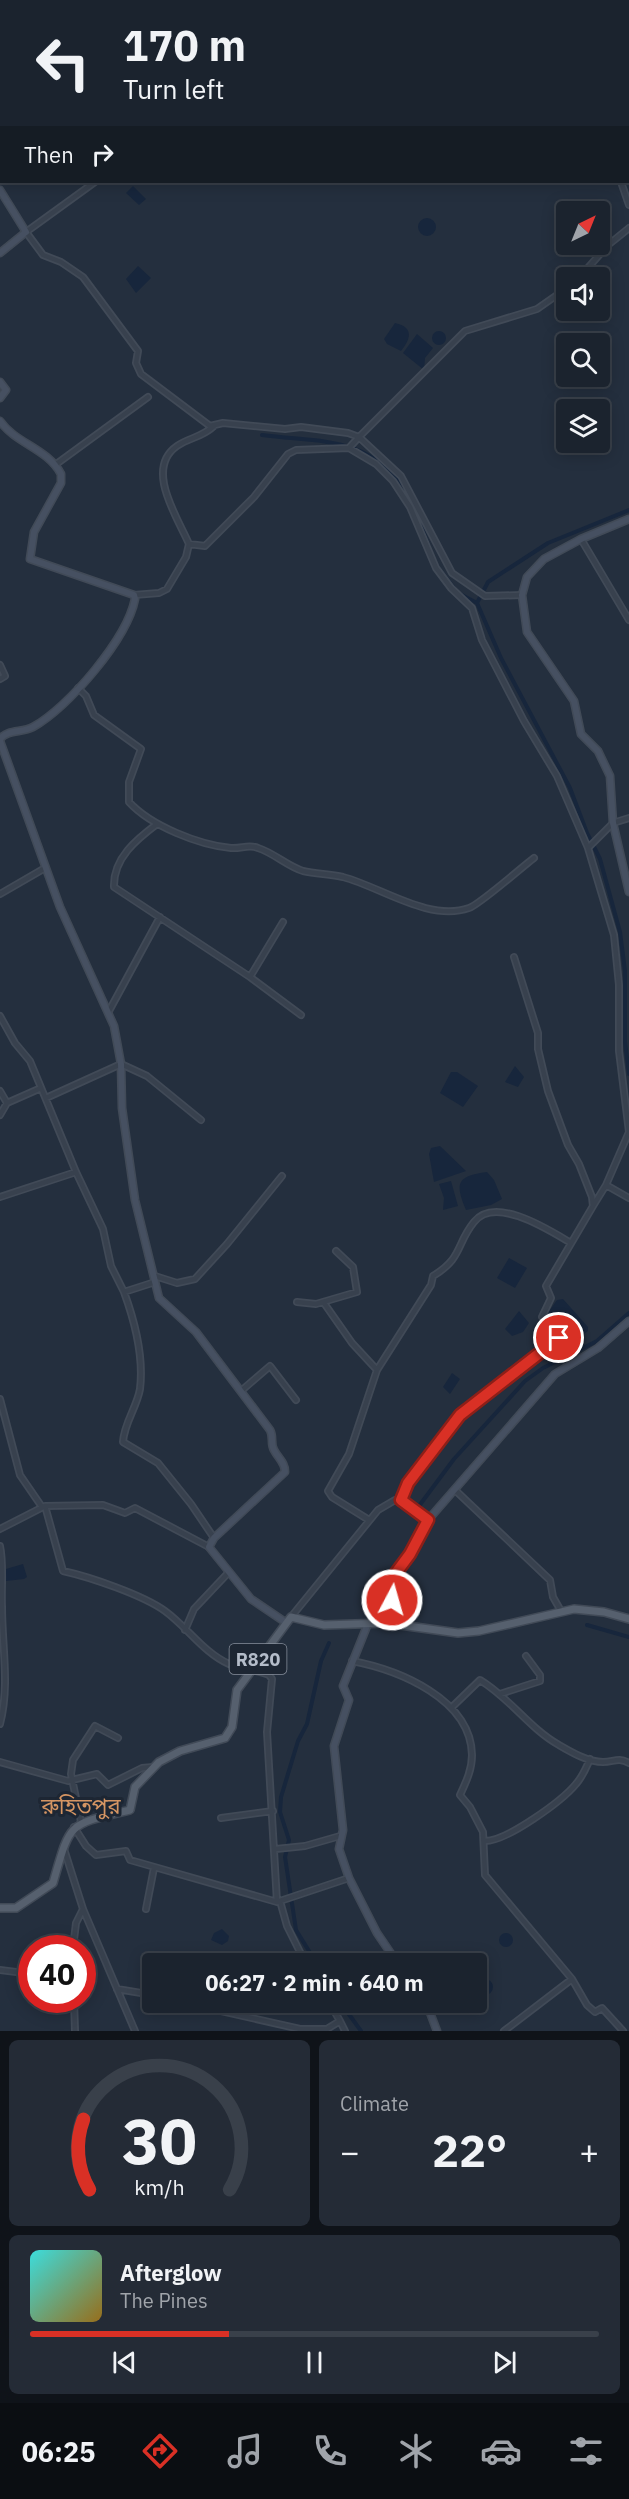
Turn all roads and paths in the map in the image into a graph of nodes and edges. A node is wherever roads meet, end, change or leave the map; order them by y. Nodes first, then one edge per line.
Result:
1 (94, 183) edge
2 (621, 183) edge
3 (0, 190) edge
4 (629, 205) edge
5 (629, 228) edge
6 (26, 231) junction
7 (0, 253) edge
8 (589, 267) edge
9 (556, 296) edge
10 (0, 382) edge
11 (148, 397) dead end
12 (0, 398) edge
13 (0, 421) edge
14 (214, 426) junction
15 (359, 438) junction
16 (351, 446) junction
17 (55, 465) junction
18 (629, 519) edge
19 (581, 538) junction
20 (189, 544) junction
21 (134, 595) junction
22 (522, 595) junction
23 (629, 620) edge
24 (0, 665) edge
25 (0, 679) edge
26 (78, 688) junction
27 (0, 740) edge
28 (629, 818) edge
29 (613, 823) junction
30 (158, 824) junction
31 (589, 847) junction
32 (534, 858) dead end
33 (45, 868) junction
34 (629, 892) edge
35 (0, 894) edge
36 (160, 918) junction
37 (283, 922) dead end
38 (514, 957) dead end
39 (250, 977) junction
40 (110, 1011) junction
41 (301, 1015) dead end
42 (0, 1016) edge
43 (121, 1064) junction
44 (41, 1088) junction
45 (0, 1092) edge
46 (46, 1098) junction
47 (8, 1103) junction
48 (0, 1115) edge
49 (201, 1120) dead end
50 (76, 1172) junction
51 (282, 1176) dead end
52 (606, 1185) junction
53 (0, 1197) edge
54 (629, 1198) edge
55 (593, 1206) junction
56 (571, 1243) junction
57 (336, 1251) dead end
58 (155, 1279) junction
59 (124, 1292) junction
60 (297, 1302) dead end
61 (324, 1303) junction
62 (629, 1321) edge
63 (377, 1370) junction
64 (241, 1391) junction
65 (0, 1399) edge
66 (296, 1400) dead end
67 (1, 1410) edge
68 (455, 1490) junction
69 (401, 1500) junction
70 (44, 1507) junction
71 (369, 1520) junction
72 (428, 1520) junction
73 (0, 1529) edge
74 (214, 1538) junction
75 (0, 1546) edge
76 (209, 1548) junction
77 (228, 1573) junction
78 (561, 1611) junction
79 (288, 1619) junction
80 (629, 1619) edge
81 (387, 1623) junction
82 (367, 1626) junction
83 (185, 1630) junction
84 (526, 1656) dead end
85 (352, 1662) junction
86 (251, 1669) junction
87 (500, 1694) junction
88 (451, 1708) junction
89 (0, 1724) edge
90 (118, 1738) dead end
91 (590, 1759) junction
92 (0, 1762) edge
93 (629, 1763) edge
94 (153, 1767) junction
95 (73, 1781) junction
96 (273, 1812) junction
97 (220, 1818) dead end
98 (81, 1822) junction
99 (74, 1827) junction
100 (340, 1836) junction
101 (485, 1841) junction
102 (64, 1847) junction
103 (276, 1849) junction
104 (154, 1868) junction
105 (350, 1878) junction
106 (280, 1902) junction
107 (0, 1908) edge
108 (83, 1909) junction
109 (146, 1910) dead end
110 (75, 1935) edge
111 (300, 1953) edge
112 (391, 1953) edge
113 (0, 1970) edge
114 (18, 1972) edge
115 (572, 1978) junction
116 (117, 1989) junction
117 (142, 1993) edge
118 (74, 2013) edge
119 (228, 2013) edge
120 (335, 2013) edge
121 (430, 2013) edge
122 (340, 2021) junction
123 (75, 2031) edge
124 (135, 2031) edge
125 (345, 2031) edge
126 (437, 2031) edge
127 (504, 2031) edge
128 (623, 2031) edge

1 - 6 street
2 - 4 street
3 - 6 main road
5 - 8 street
6 - 7 main road
6 - 14 street
9 - 15 street
10 - 12 main road
11 - 17 street
13 - 17 main road
14 - 15 street
14 - 20 street
15 - 16 street
15 - 22 street
16 - 20 street
16 - 31 street
17 - 21 main road
18 - 19 main road
19 - 22 main road
19 - 23 street
20 - 21 street
21 - 26 main road
22 - 29 main road
24 - 25 street
26 - 27 main road
26 - 30 street
27 - 33 main road
28 - 29 street
29 - 31 street
29 - 34 main road
30 - 32 street
30 - 36 street
31 - 52 street
33 - 35 street
33 - 40 main road
36 - 39 street
36 - 40 street
37 - 39 street
38 - 55 street
39 - 41 street
40 - 43 main road
42 - 44 street
43 - 46 street
43 - 49 street
43 - 58 main road
44 - 46 street
44 - 47 street
45 - 47 street
46 - 50 street
47 - 48 street
50 - 53 street
50 - 59 street
51 - 58 street
52 - 54 street
52 - 55 street
55 - 56 street
56 - 63 street
56 - 69 street
57 - 61 street
58 - 59 street
58 - 64 main road
59 - 74 street
60 - 61 street
61 - 63 street
62 - 68 main road
63 - 71 street
64 - 66 street
64 - 74 main road
65 - 67 street
67 - 70 street
68 - 72 main road
68 - 78 street
69 - 71 street
69 - 72 street
70 - 73 street
70 - 76 street
70 - 83 street
71 - 79 street
72 - 81 main road
74 - 76 main road
75 - 89 street
76 - 77 main road
77 - 79 main road
77 - 83 street
78 - 80 main road, R820
78 - 81 main road, R820
79 - 82 main road, R820
79 - 86 main road, R820
81 - 82 main road, R820
82 - 85 main road
83 - 86 street
84 - 87 street
85 - 88 street
85 - 100 main road
86 - 94 main road, R820
86 - 96 street
87 - 88 street
87 - 91 street
88 - 101 street
90 - 95 street
91 - 93 street
91 - 101 street
92 - 95 street
94 - 95 street
94 - 98 main road, R820
95 - 98 street
96 - 97 street
96 - 103 street
98 - 99 main road, R820
99 - 102 main road, R820
99 - 104 street
100 - 103 street
100 - 105 main road
101 - 115 street
102 - 107 main road, R820
102 - 108 street
103 - 106 street
104 - 106 street
104 - 109 street
105 - 106 street
105 - 112 main road
106 - 111 street
108 - 110 street
108 - 116 street
113 - 114 street
115 - 127 street
115 - 128 street
116 - 117 street
116 - 124 street
118 - 123 street
119 - 122 street
120 - 122 street
121 - 126 main road
122 - 125 street

